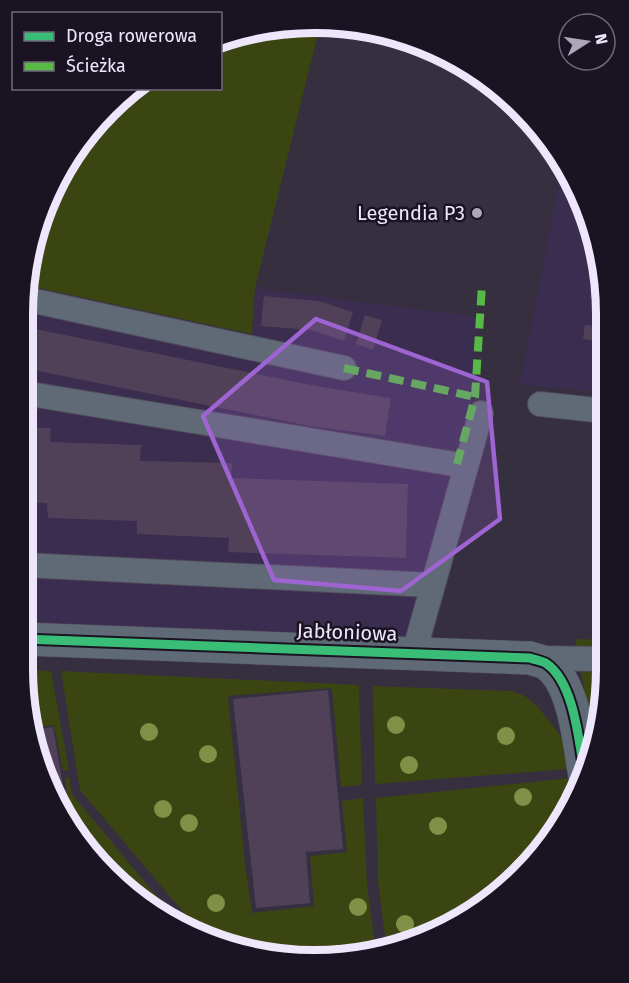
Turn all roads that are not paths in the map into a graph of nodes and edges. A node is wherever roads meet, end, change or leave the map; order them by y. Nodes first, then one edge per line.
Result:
1 (34, 302) edge
2 (344, 368) dead end
3 (33, 394) edge
4 (540, 404) dead end
5 (596, 410) edge
6 (481, 413) dead end
7 (466, 466) junction
8 (33, 565) edge
9 (432, 585) junction
10 (33, 639) edge
11 (414, 653) junction
12 (530, 658) junction
13 (596, 659) edge
14 (582, 757) edge

1 - 2 lane
3 - 7 lane
4 - 5 lane
6 - 7 lane
7 - 9 lane
8 - 9 lane
9 - 11 lane
10 - 11 street, Jabłoniowa
11 - 12 street, Jabłoniowa
12 - 13 lane
12 - 14 street, Jabłoniowa

